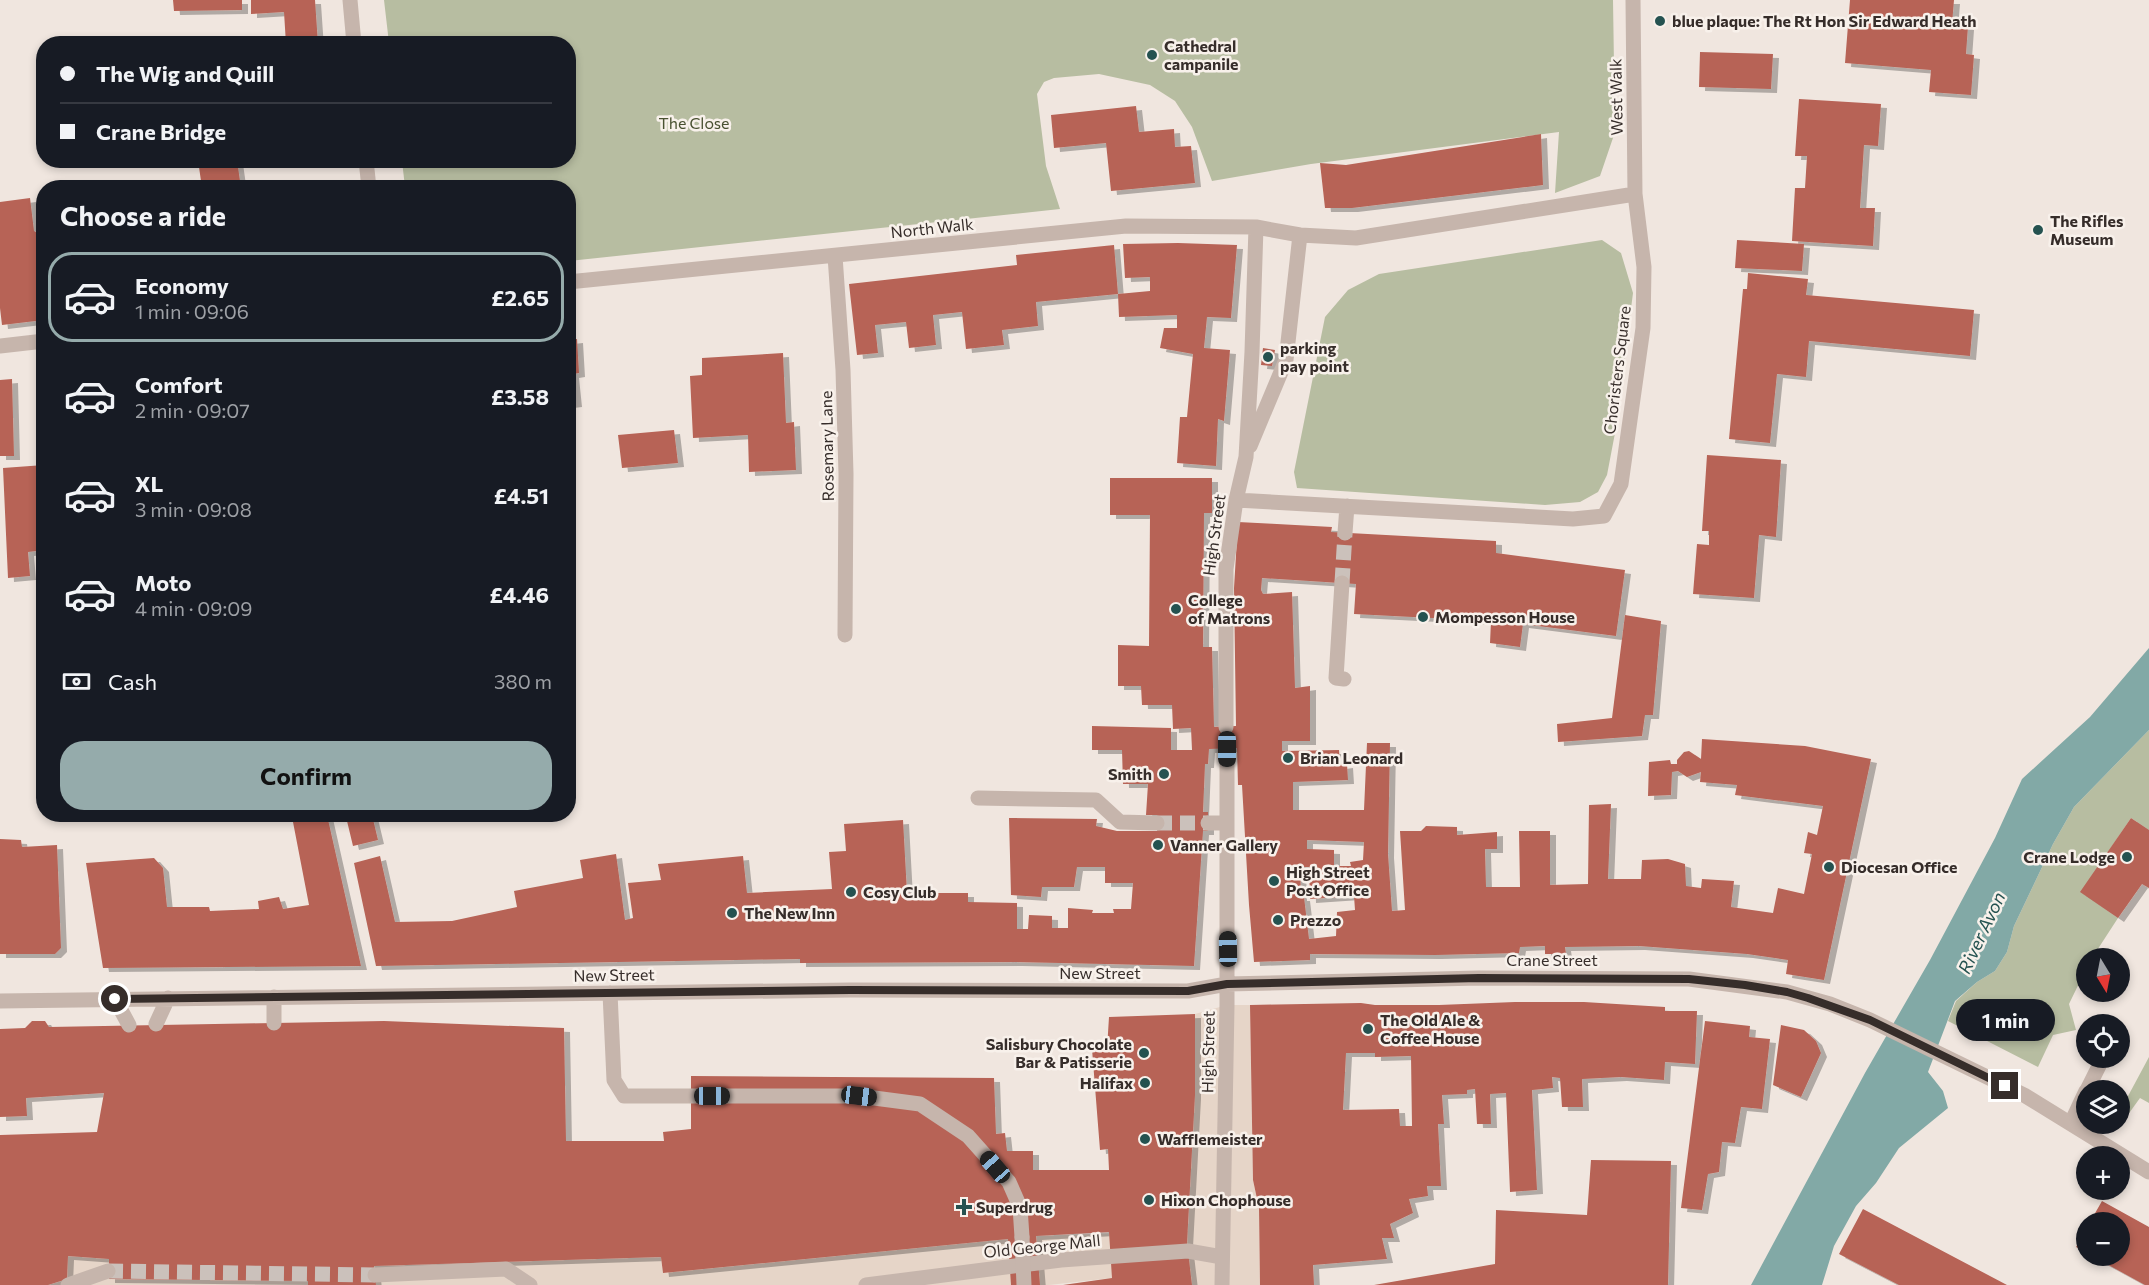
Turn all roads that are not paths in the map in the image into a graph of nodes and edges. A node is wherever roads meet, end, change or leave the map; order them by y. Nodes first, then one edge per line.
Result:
1 (350, 0) edge
2 (1633, 0) edge
3 (353, 36) edge
4 (1635, 194) junction
5 (1256, 227) junction
6 (1300, 235) junction
7 (835, 256) junction
8 (576, 281) edge
9 (36, 342) edge
10 (0, 346) edge
11 (1246, 457) junction
12 (1236, 500) junction
13 (1347, 506) junction
14 (1346, 533) tunnel mouth
15 (1342, 582) tunnel mouth
16 (844, 635) dead end
17 (1344, 679) dead end
18 (1226, 727) dead end
19 (1227, 749) dead end
20 (978, 798) dead end
21 (1157, 823) tunnel mouth
22 (1208, 823) tunnel mouth
23 (1227, 823) junction
24 (1227, 984) junction
25 (610, 993) junction
26 (274, 997) junction
27 (168, 998) junction
28 (115, 999) junction
29 (0, 1001) edge
30 (274, 1023) dead end
31 (156, 1024) dead end
32 (129, 1025) dead end
33 (2076, 1113) edge
34 (2071, 1123) junction
35 (2149, 1172) edge
36 (1222, 1257) junction
37 (108, 1271) tunnel mouth
38 (375, 1275) tunnel mouth
39 (68, 1285) edge
40 (530, 1285) edge
41 (866, 1285) edge
42 (1024, 1285) edge
43 (1222, 1285) edge

1 - 3 street
2 - 4 street, West Walk
4 - 6 street
4 - 13 street, Choristers Square
5 - 6 street, North Walk
5 - 7 street, North Walk
5 - 11 street
6 - 11 street
7 - 8 street, North Walk
7 - 16 street, Rosemary Lane
9 - 10 street
11 - 12 street, High Street
12 - 13 street, Choristers Square
12 - 18 street, High Street
13 - 14 street
15 - 17 street
19 - 23 street, High Street
20 - 21 street
22 - 23 street
23 - 24 street, High Street
24 - 25 street, New Street
24 - 34 street, Crane Street
24 - 36 street, High Street
25 - 26 street, New Street
25 - 42 street, bridge
26 - 27 street, New Street
26 - 30 street
27 - 28 street, New Street
27 - 31 street
28 - 29 street, New Street
28 - 32 street
33 - 34 street
34 - 35 street, Crane Street
36 - 41 street, Old George Mall
36 - 43 street, High Street
37 - 39 street
38 - 40 street

